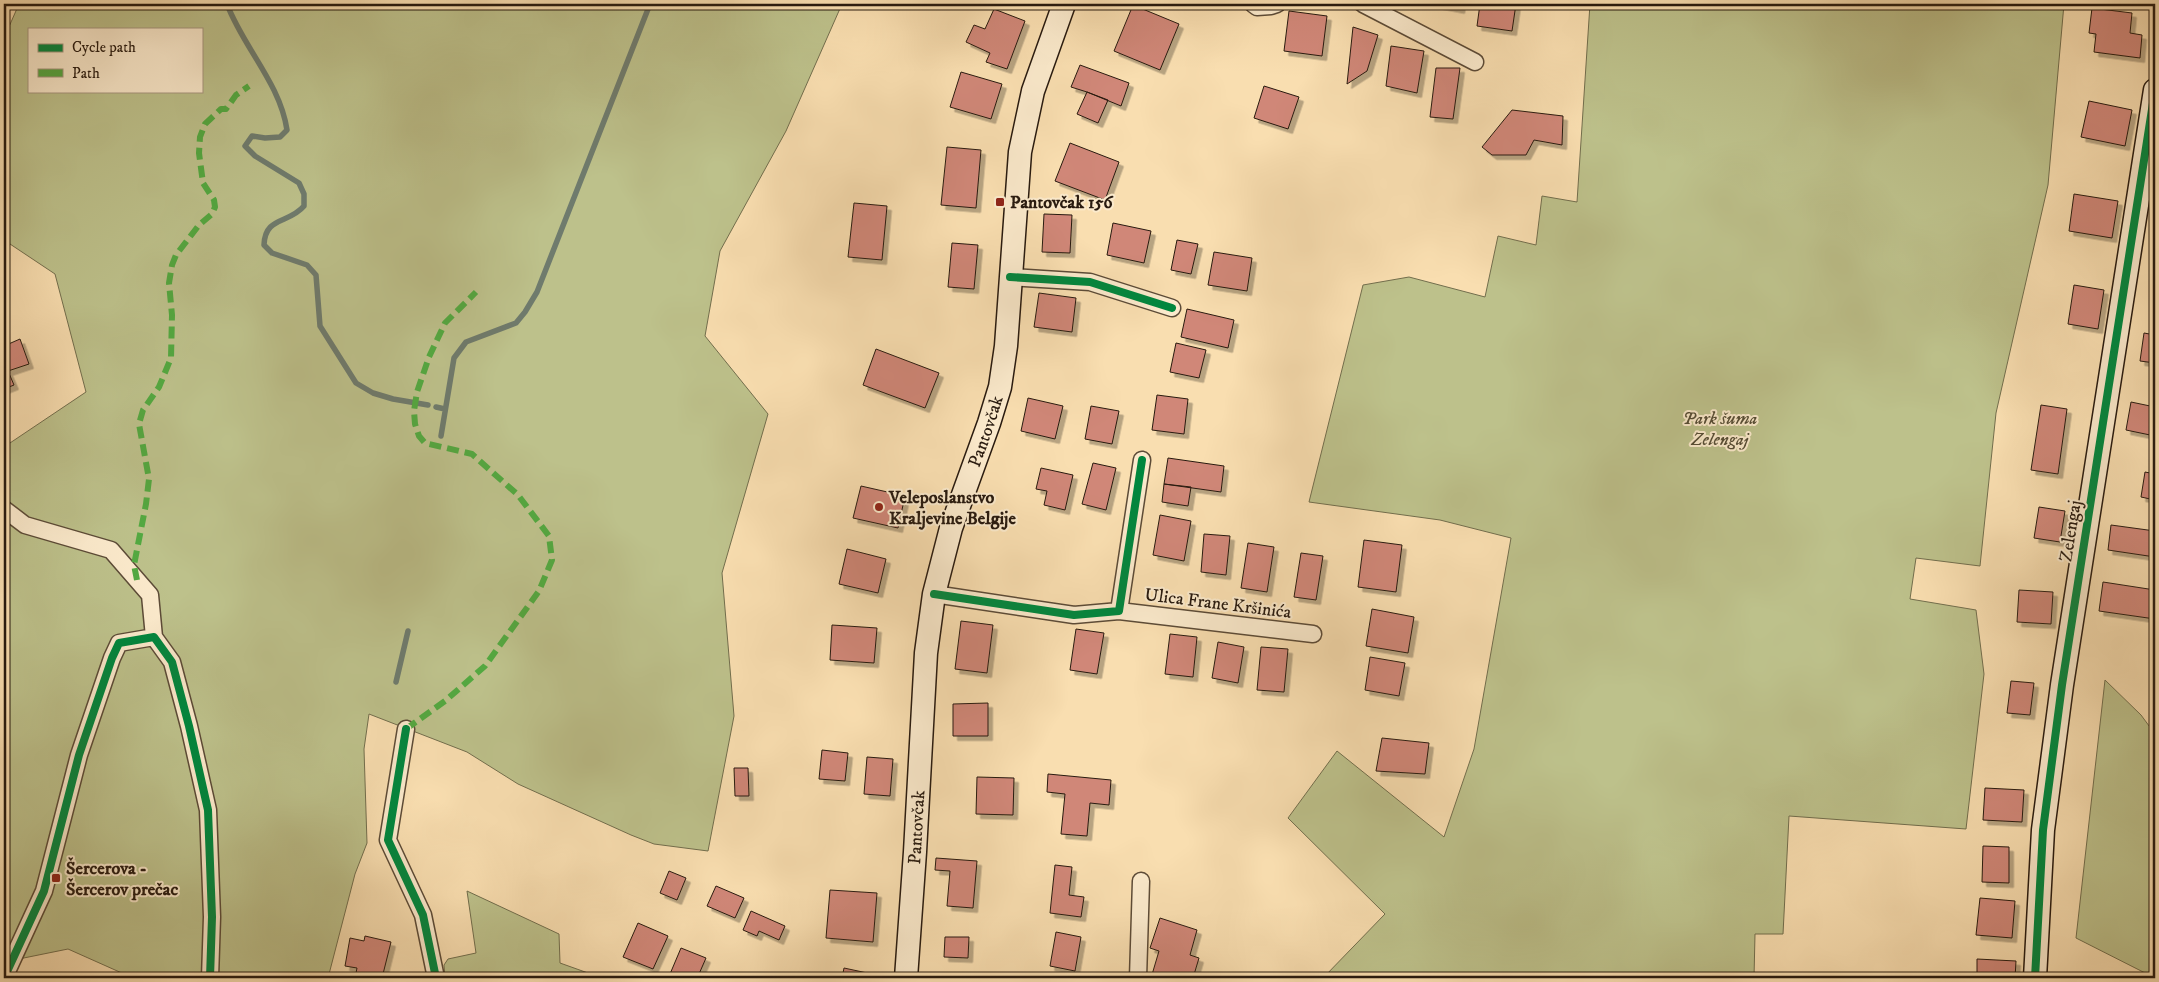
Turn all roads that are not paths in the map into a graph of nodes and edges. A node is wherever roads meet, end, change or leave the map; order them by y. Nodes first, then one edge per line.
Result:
1 (1064, 4) edge
2 (1253, 4) edge
3 (1277, 4) edge
4 (1363, 4) edge
5 (1475, 62) dead end
6 (2155, 90) edge
7 (1010, 278) junction
8 (1172, 308) dead end
9 (1142, 460) dead end
10 (4, 509) edge
11 (934, 594) junction
12 (1119, 611) junction
13 (1313, 634) dead end
14 (154, 637) junction
15 (406, 729) dead end
16 (1141, 881) dead end
17 (11, 955) edge
18 (4, 978) edge
19 (210, 978) edge
20 (436, 978) edge
21 (906, 978) edge
22 (1138, 978) edge
23 (2035, 978) edge

1 - 7 main road, Pantovčak
2 - 3 street
4 - 5 street
6 - 23 main road, Zelengaj
7 - 8 street
7 - 11 main road, Pantovčak
9 - 12 street, Ulica Frane Kršinića
10 - 14 street
11 - 12 street, Ulica Frane Kršinića
11 - 21 main road, Pantovčak
12 - 13 street, Ulica Frane Kršinića
14 - 17 street
14 - 19 street
15 - 20 street
16 - 22 street
17 - 18 street

